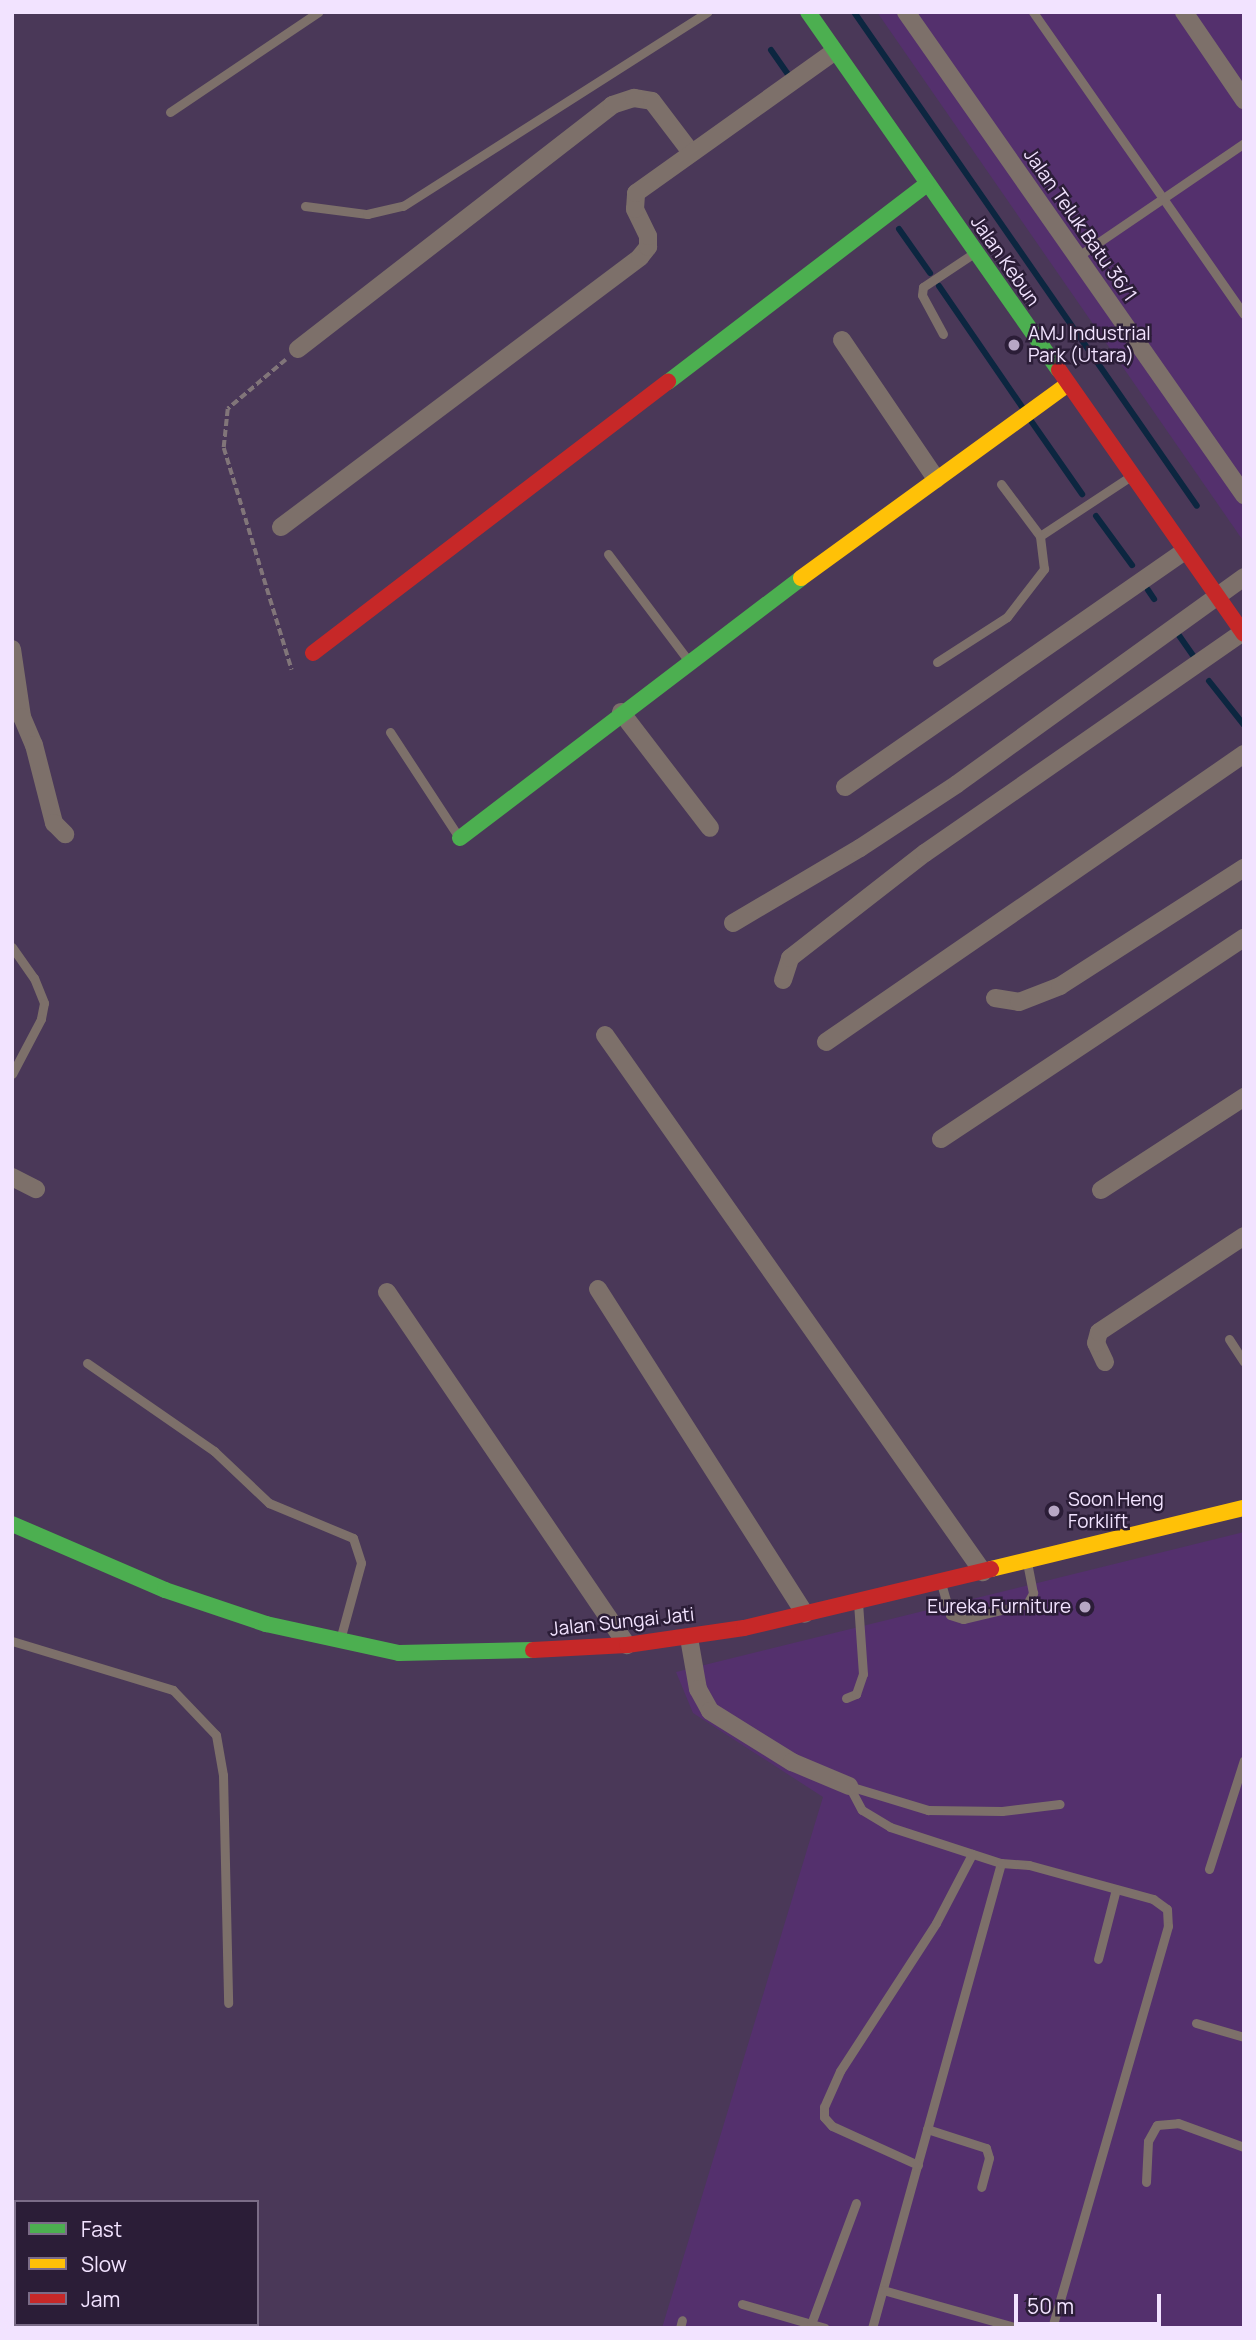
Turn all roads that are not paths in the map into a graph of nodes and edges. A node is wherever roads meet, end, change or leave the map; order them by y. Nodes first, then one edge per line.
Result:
1 (318, 12) edge
2 (708, 12) edge
3 (808, 12) edge
4 (906, 12) edge
5 (1033, 12) edge
6 (1184, 12) edge
7 (834, 52) junction
8 (1244, 100) edge
9 (170, 112) dead end
10 (1244, 143) edge
11 (690, 151) junction
12 (926, 185) junction
13 (1165, 197) junction
14 (305, 205) dead end
15 (974, 253) junction
16 (1077, 257) junction
17 (1244, 314) edge
18 (943, 334) dead end
19 (842, 340) dead end
20 (298, 349) road end
21 (1067, 385) junction
22 (1131, 476) junction
23 (936, 479) junction
24 (1001, 484) dead end
25 (1244, 495) edge
26 (281, 527) dead end
27 (1041, 536) junction
28 (1184, 551) junction
29 (608, 554) dead end
30 (1244, 577) edge
31 (1216, 596) junction
32 (1243, 633) edge
33 (12, 649) edge
34 (313, 653) dead end
35 (688, 660) junction
36 (937, 662) dead end
37 (621, 712) junction
38 (17, 720) edge
39 (390, 732) dead end
40 (1244, 754) edge
41 (845, 787) dead end
42 (710, 828) dead end
43 (65, 834) dead end
44 (460, 838) joint
45 (1244, 869) edge
46 (733, 923) dead end
47 (1244, 938) edge
48 (12, 947) edge
49 (783, 980) dead end
50 (995, 998) dead end
51 (606, 1035) dead end
52 (826, 1042) dead end
53 (12, 1074) edge
54 (1244, 1097) edge
55 (941, 1139) dead end
56 (12, 1177) edge
57 (36, 1189) dead end
58 (1101, 1190) dead end
59 (1244, 1236) edge
60 (598, 1289) dead end
61 (387, 1292) dead end
62 (1229, 1339) dead end
63 (1105, 1362) dead end
64 (87, 1363) dead end
65 (1244, 1363) edge
66 (1244, 1508) edge
67 (12, 1524) edge
68 (1026, 1562) junction
69 (983, 1572) junction
70 (941, 1581) junction
71 (858, 1603) junction
72 (805, 1615) junction
73 (689, 1638) junction
74 (12, 1641) edge
75 (340, 1641) junction
76 (626, 1644) junction
77 (846, 1698) dead end
78 (1244, 1760) edge
79 (849, 1786) junction
80 (1060, 1804) dead end
81 (972, 1854) junction
82 (1001, 1863) junction
83 (1209, 1869) dead end
84 (1116, 1889) junction
85 (1098, 1959) dead end
86 (228, 2003) dead end
87 (1196, 2023) dead end
88 (1244, 2037) edge
89 (927, 2129) junction
90 (1244, 2147) edge
91 (918, 2165) junction
92 (1146, 2182) dead end
93 (981, 2187) dead end
94 (856, 2203) dead end
95 (883, 2290) junction
96 (742, 2304) dead end
97 (811, 2324) junction
98 (825, 2328) edge
99 (872, 2328) edge
100 (1018, 2328) edge
101 (1052, 2328) edge

1 - 9 lane
2 - 14 lane
3 - 7 main road, Jalan Kebun
4 - 16 street, Jalan Teluk Batu 36/1
5 - 13 lane
6 - 8 street
7 - 11 street
7 - 12 main road, Jalan Kebun
10 - 13 lane
11 - 20 street
11 - 26 street
12 - 15 main road, Jalan Kebun
12 - 34 main road
13 - 16 lane
13 - 17 lane
15 - 18 lane
15 - 21 main road, Jalan Kebun
16 - 25 street, Jalan Teluk Batu 36/1
19 - 23 street
21 - 22 main road, Jalan Kebun
21 - 23 main road
22 - 27 lane
22 - 28 main road, Jalan Kebun
23 - 35 main road
24 - 27 lane
27 - 36 lane
28 - 31 main road, Jalan Kebun
28 - 41 street
29 - 35 lane
30 - 31 street
31 - 32 main road, Jalan Kebun
31 - 46 street
32 - 49 street
33 - 38 street
35 - 37 main road
37 - 42 street
37 - 44 main road
38 - 43 street
39 - 44 lane
40 - 52 street
45 - 50 street
47 - 55 street
48 - 53 lane
51 - 69 street
54 - 58 street
56 - 57 street
59 - 63 street
60 - 72 street
61 - 76 street
62 - 65 lane
64 - 75 lane
66 - 68 main road, Jalan Sungai Jati
67 - 75 main road, Jalan Sungai Jati
68 - 69 main road, Jalan Sungai Jati
68 - 70 lane
69 - 70 main road, Jalan Sungai Jati
70 - 71 main road, Jalan Sungai Jati
71 - 72 main road, Jalan Sungai Jati
71 - 77 lane
72 - 73 main road, Jalan Sungai Jati
73 - 76 main road, Jalan Sungai Jati
73 - 79 street
74 - 86 lane
75 - 76 main road, Jalan Sungai Jati
78 - 83 lane
79 - 80 lane
79 - 81 lane
81 - 82 lane
81 - 91 lane
82 - 84 lane
82 - 89 lane
84 - 85 lane
84 - 101 lane
87 - 88 lane
89 - 91 lane
89 - 93 lane
90 - 92 lane
91 - 95 lane
94 - 97 lane
95 - 99 lane
95 - 100 lane
96 - 97 lane
97 - 98 lane

